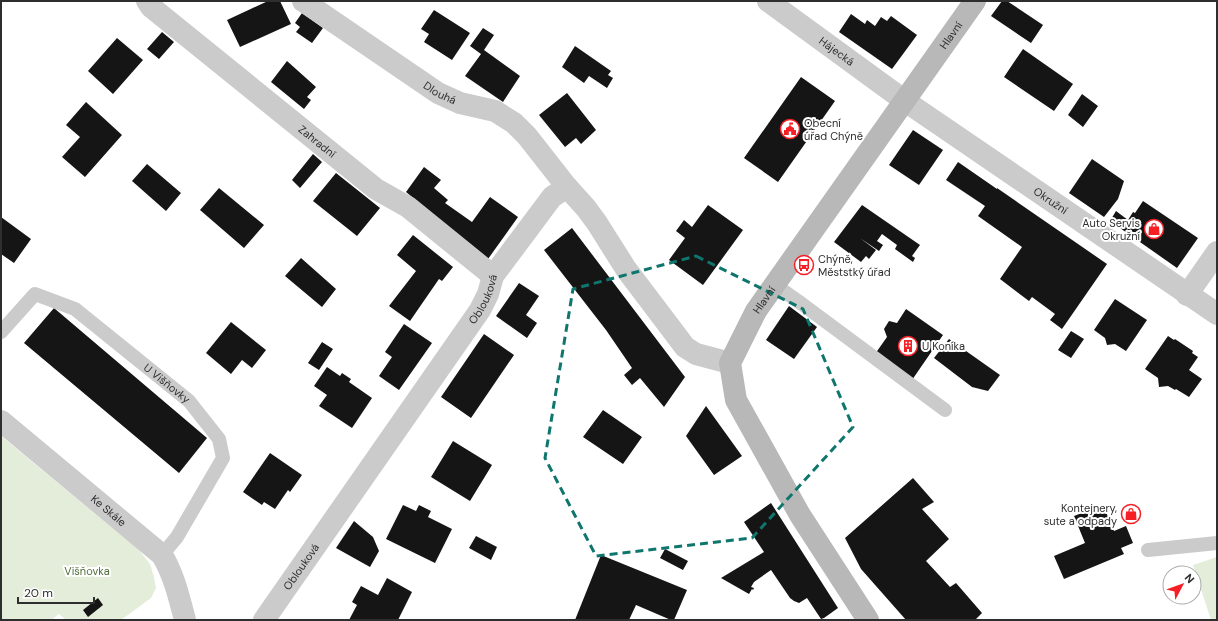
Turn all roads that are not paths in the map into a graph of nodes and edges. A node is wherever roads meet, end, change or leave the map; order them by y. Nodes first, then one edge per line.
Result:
1 (147, 1) edge
2 (303, 1) edge
3 (768, 1) edge
4 (975, 1) edge
5 (905, 101) junction
6 (568, 187) junction
7 (1217, 252) edge
8 (493, 276) junction
9 (774, 285) junction
10 (1187, 295) junction
11 (1217, 314) edge
12 (1, 332) edge
13 (730, 363) junction
14 (945, 410) dead end
15 (1, 421) edge
16 (1217, 543) edge
17 (1148, 550) dead end
18 (162, 555) junction
19 (185, 620) edge
20 (264, 620) edge
21 (868, 620) edge

1 - 8 street, Zahradní
2 - 6 street, Dlouhá
3 - 5 street, Hájecká
4 - 5 street, Hlavní
5 - 9 street, Hlavní
5 - 10 street, Okružní
6 - 8 street, Oblouková
6 - 13 street
7 - 10 street
8 - 20 street, Oblouková
9 - 13 street, Hlavní
9 - 14 lane
10 - 11 street, Okružní
12 - 18 lane, U Višňovky
13 - 21 street
15 - 18 street, Ke Skále
16 - 17 lane
18 - 19 street, Ke Skále

